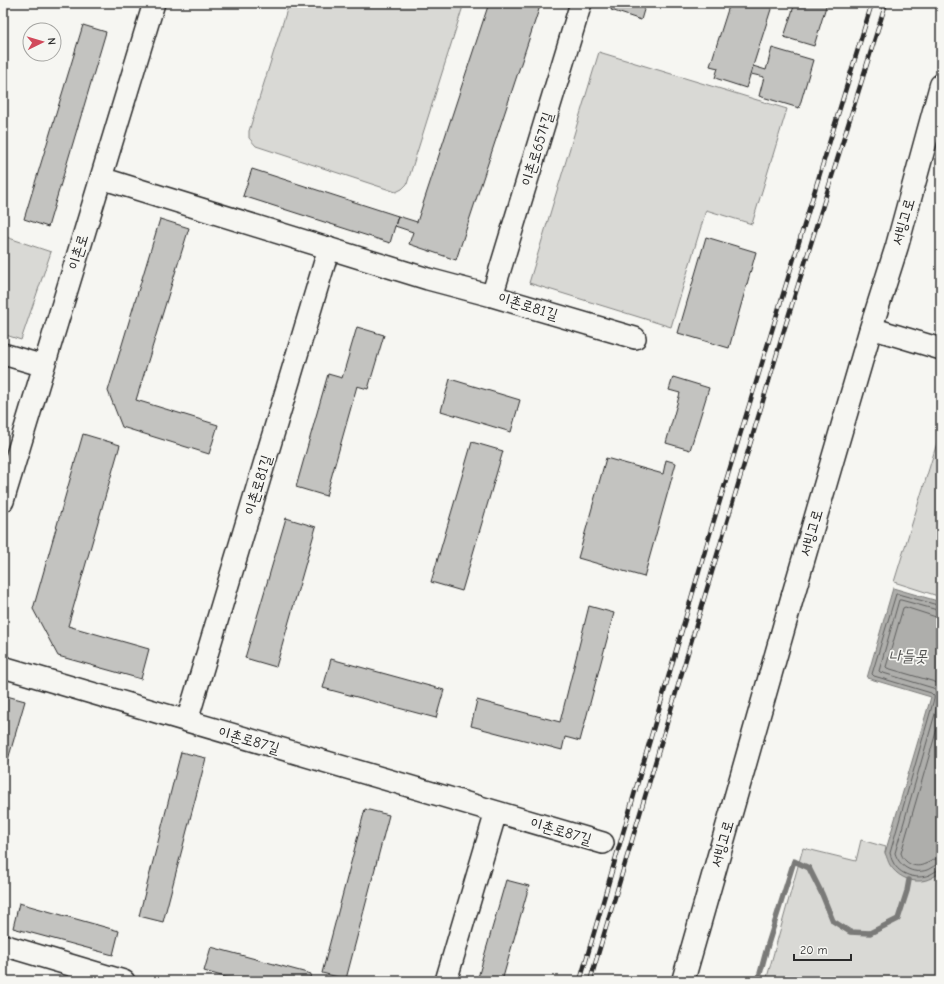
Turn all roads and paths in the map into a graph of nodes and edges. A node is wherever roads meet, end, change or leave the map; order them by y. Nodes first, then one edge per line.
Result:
1 (154, 3) edge
2 (581, 3) edge
3 (941, 85) edge
4 (101, 178) junction
5 (329, 248) junction
6 (492, 296) junction
7 (871, 328) junction
8 (635, 338) dead end
9 (941, 349) edge
10 (3, 354) edge
11 (44, 366) junction
12 (3, 501) edge
13 (3, 668) edge
14 (187, 722) junction
15 (496, 812) junction
16 (604, 844) dead end
17 (3, 945) edge
18 (685, 972) edge
19 (124, 981) edge
20 (446, 981) edge
21 (676, 981) edge

1 - 4 street, 이촌로
2 - 6 street, 이촌로65가길
3 - 7 main road, 서빙고로
4 - 5 street, 이촌로81길
4 - 11 street, 이촌로
5 - 6 street, 이촌로81길
5 - 14 street, 이촌로81길
6 - 8 street, 이촌로81길
7 - 9 street
7 - 18 main road, 서빙고로
10 - 11 street
11 - 12 street, 이촌로
13 - 14 street, 이촌로87길
14 - 15 street, 이촌로87길
15 - 16 street, 이촌로87길
15 - 20 street
17 - 19 street
18 - 21 main road, 서빙고로

